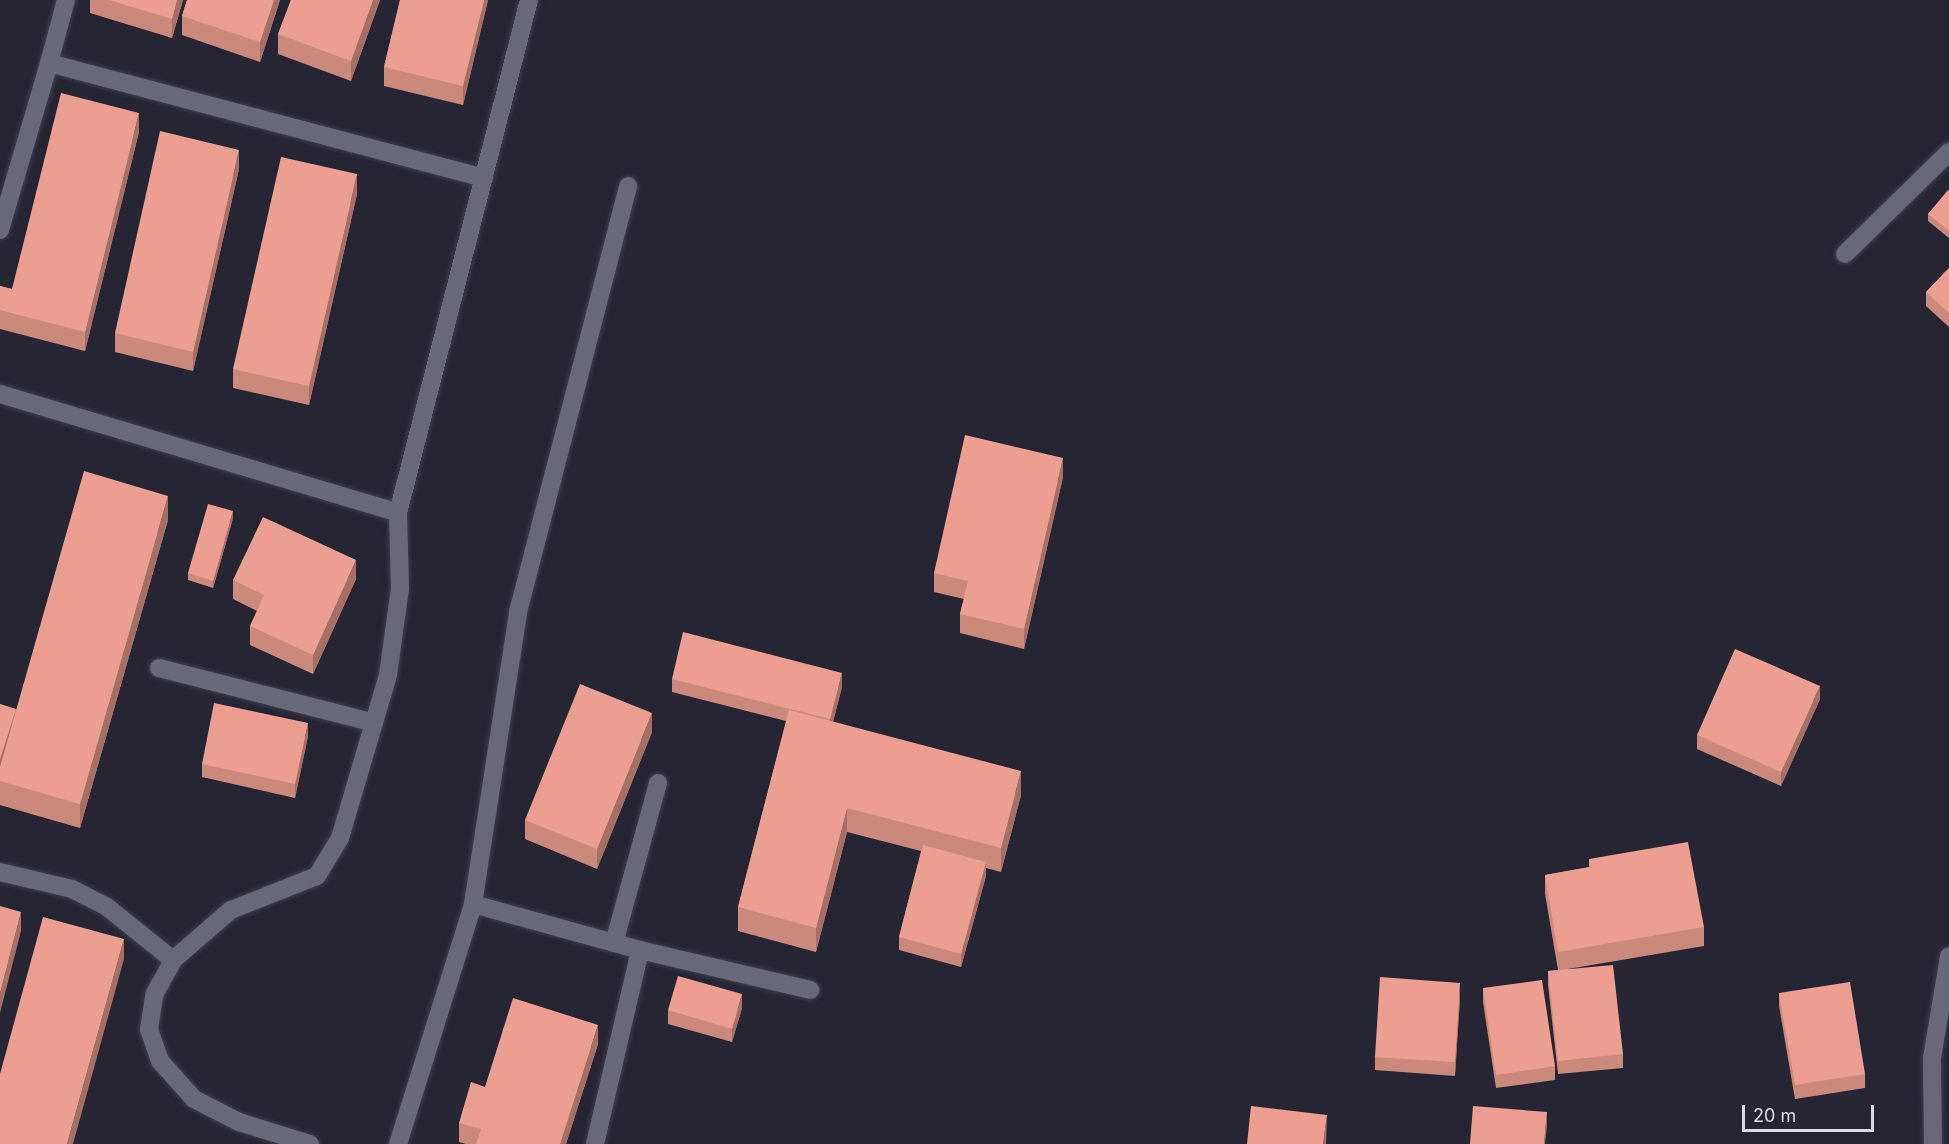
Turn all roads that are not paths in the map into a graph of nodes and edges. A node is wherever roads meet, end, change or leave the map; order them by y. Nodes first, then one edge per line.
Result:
1 (66, 0) edge
2 (529, 0) edge
3 (49, 63) junction
4 (1949, 152) edge
5 (484, 178) junction
6 (628, 186) dead end
7 (0, 230) edge
8 (1845, 254) dead end
9 (0, 394) edge
10 (398, 513) junction
11 (159, 668) dead end
12 (374, 723) junction
13 (658, 783) dead end
14 (0, 872) edge
15 (473, 904) junction
16 (614, 943) junction
17 (640, 950) junction
18 (1949, 956) edge
19 (173, 960) junction
20 (810, 990) dead end
21 (310, 1144) edge
22 (398, 1144) edge
23 (595, 1144) edge
24 (1933, 1144) edge

1 - 3 street
2 - 5 street
3 - 5 street
3 - 7 street
4 - 8 street
5 - 10 street
6 - 15 street
9 - 10 street
10 - 12 street
11 - 12 street
12 - 19 street
13 - 16 street
14 - 19 street
15 - 16 street
15 - 22 street
16 - 17 street
17 - 20 street
17 - 23 street
18 - 24 street
19 - 21 street

